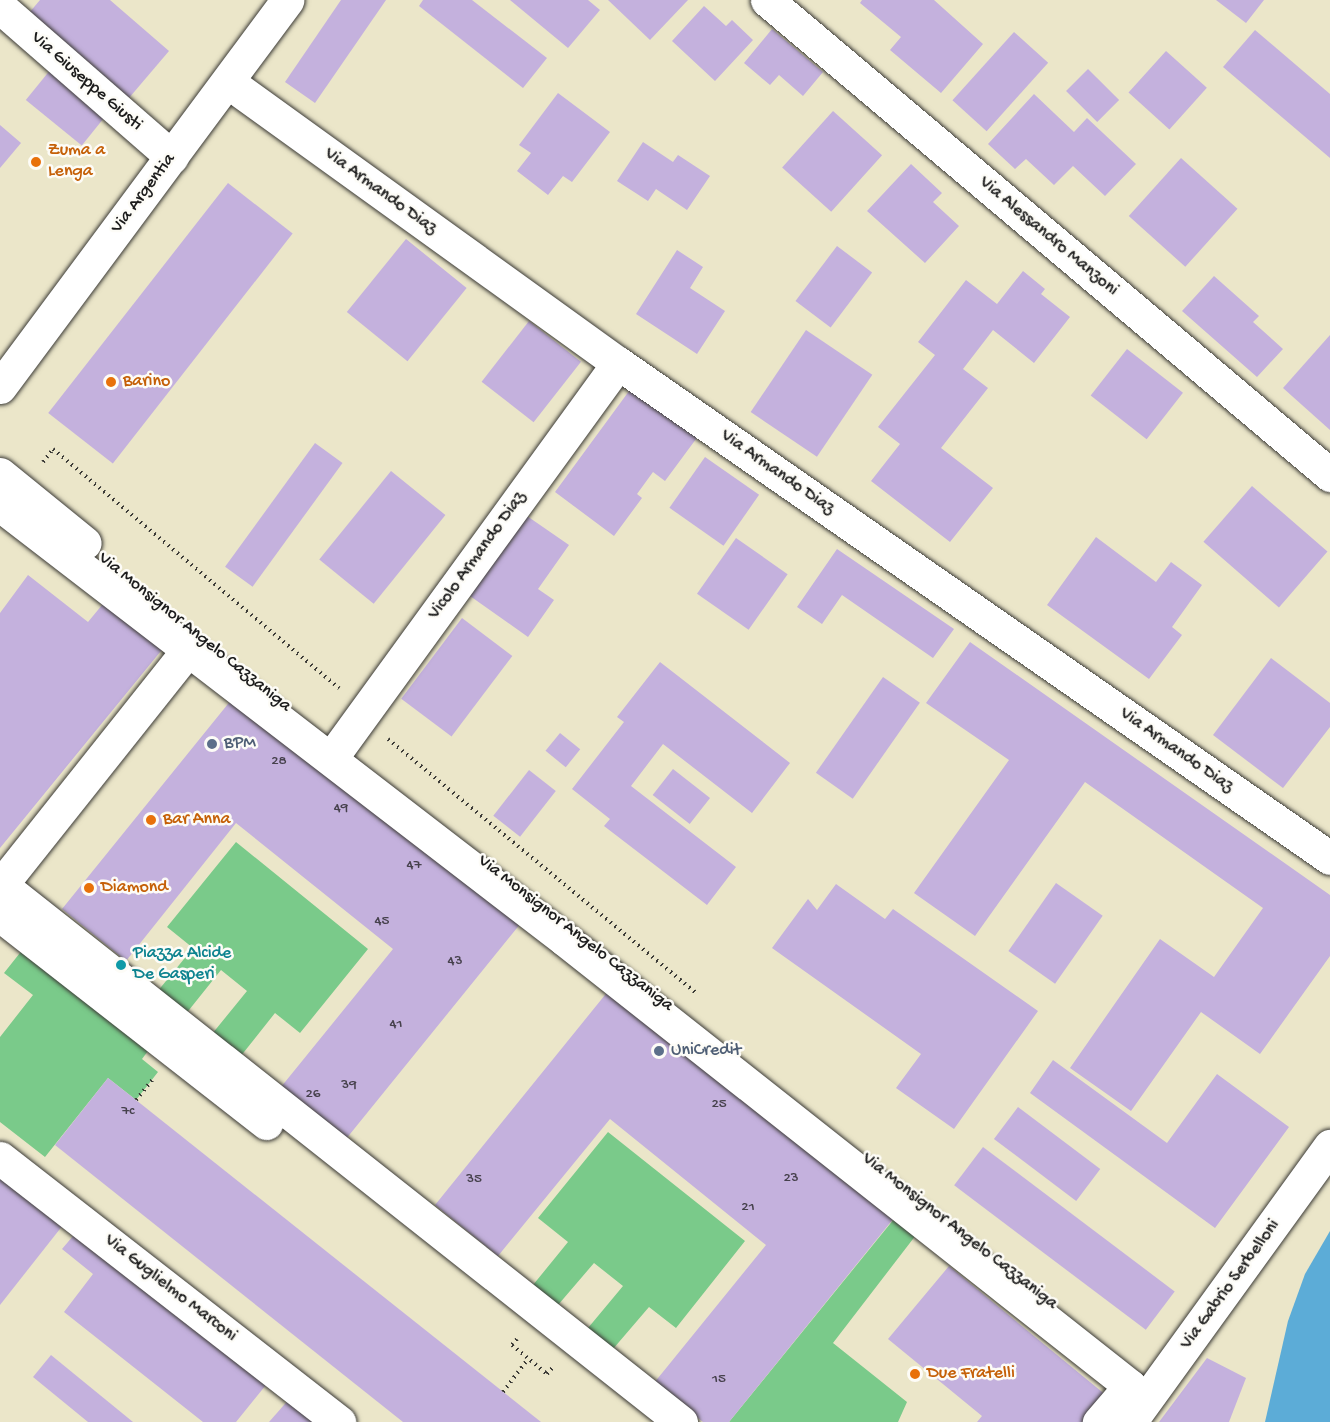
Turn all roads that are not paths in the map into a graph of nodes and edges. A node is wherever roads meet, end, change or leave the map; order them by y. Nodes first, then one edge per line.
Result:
1 (287, 0) edge
2 (767, 0) edge
3 (0, 7) edge
4 (228, 82) junction
5 (172, 157) junction
6 (618, 363) junction
7 (0, 387) edge
8 (0, 474) edge
9 (1330, 475) edge
10 (1, 508) edge
11 (188, 650) junction
12 (337, 750) junction
13 (1330, 858) edge
14 (0, 894) edge
15 (1330, 1146) edge
16 (0, 1158) edge
17 (1157, 1385) junction
18 (339, 1422) edge
19 (649, 1422) edge
20 (681, 1422) edge
21 (1099, 1422) edge
22 (1130, 1422) edge

1 - 4 street, Via Argentia
2 - 9 street, Via Alessandro Manzoni
3 - 5 street, Via Giuseppe Giusti
4 - 5 street, Via Argentia
4 - 6 street, Via Armando Diaz
5 - 7 street, Via Argentia
6 - 12 street, Vicolo Armando Diaz
6 - 13 street, Via Armando Diaz
8 - 12 street, Via Monsignor Angelo Cazzaniga
10 - 11 street
11 - 14 street
11 - 21 street
12 - 17 street, Via Monsignor Angelo Cazzaniga
14 - 19 street
14 - 20 street
15 - 17 street, Via Gabrio Serbelloni
16 - 18 street, Via Guglielmo Marconi
17 - 22 street, Via Gabrio Serbelloni

